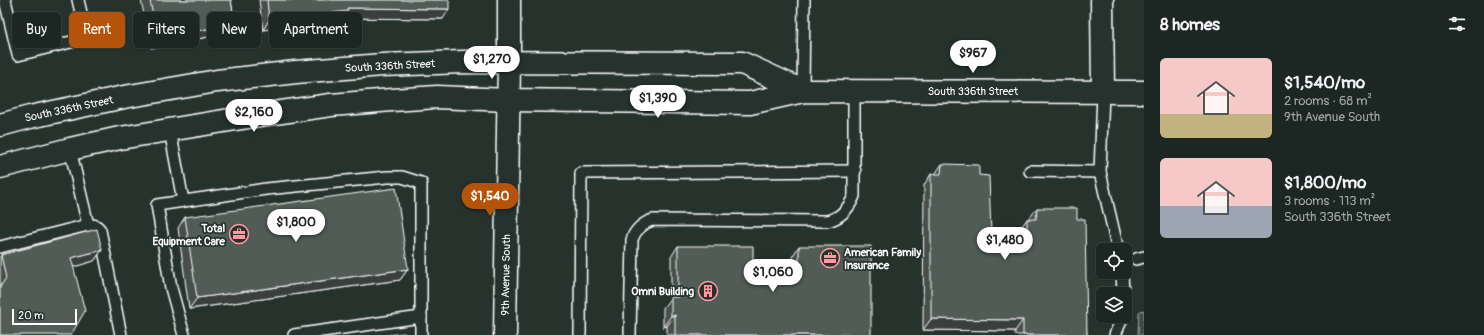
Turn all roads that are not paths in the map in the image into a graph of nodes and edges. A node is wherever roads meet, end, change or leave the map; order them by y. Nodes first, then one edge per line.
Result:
1 (5, 0) edge
2 (78, 0) edge
3 (509, 0) edge
4 (804, 0) edge
5 (1102, 0) edge
6 (509, 62) junction
7 (803, 91) junction
8 (854, 91) junction
9 (1103, 92) junction
10 (1144, 92) edge
11 (508, 100) junction
12 (0, 125) edge
13 (170, 130) junction
14 (70, 149) junction
15 (0, 167) edge
16 (855, 171) junction
17 (1030, 171) dead end
18 (1100, 172) junction
19 (183, 201) junction
20 (88, 225) junction
21 (1116, 243) edge
22 (0, 247) edge
23 (421, 317) junction
24 (1120, 323) edge
25 (121, 335) edge
26 (184, 335) edge
27 (294, 335) edge
28 (421, 335) edge
29 (505, 335) edge
30 (580, 335) edge
31 (630, 335) edge
32 (1115, 335) edge

1 - 2 lane
3 - 6 main road, 9th Avenue South
4 - 7 lane
5 - 9 main road
6 - 7 main road, South 336th Street
6 - 11 main road, 9th Avenue South
6 - 12 main road, South 336th Street
7 - 8 main road, South 336th Street
7 - 11 main road, South 336th Street
8 - 9 main road, South 336th Street
8 - 16 lane
9 - 10 main road, South 336th Street
9 - 18 lane
11 - 13 main road, South 336th Street
11 - 29 main road, 9th Avenue South
13 - 14 main road, South 336th Street
13 - 19 lane
14 - 15 main road, South 336th Street
14 - 20 lane
16 - 30 lane
16 - 31 lane
17 - 18 lane
18 - 21 lane
19 - 23 lane
19 - 26 lane
20 - 22 lane
20 - 25 lane
23 - 27 lane
23 - 28 lane
24 - 32 lane

